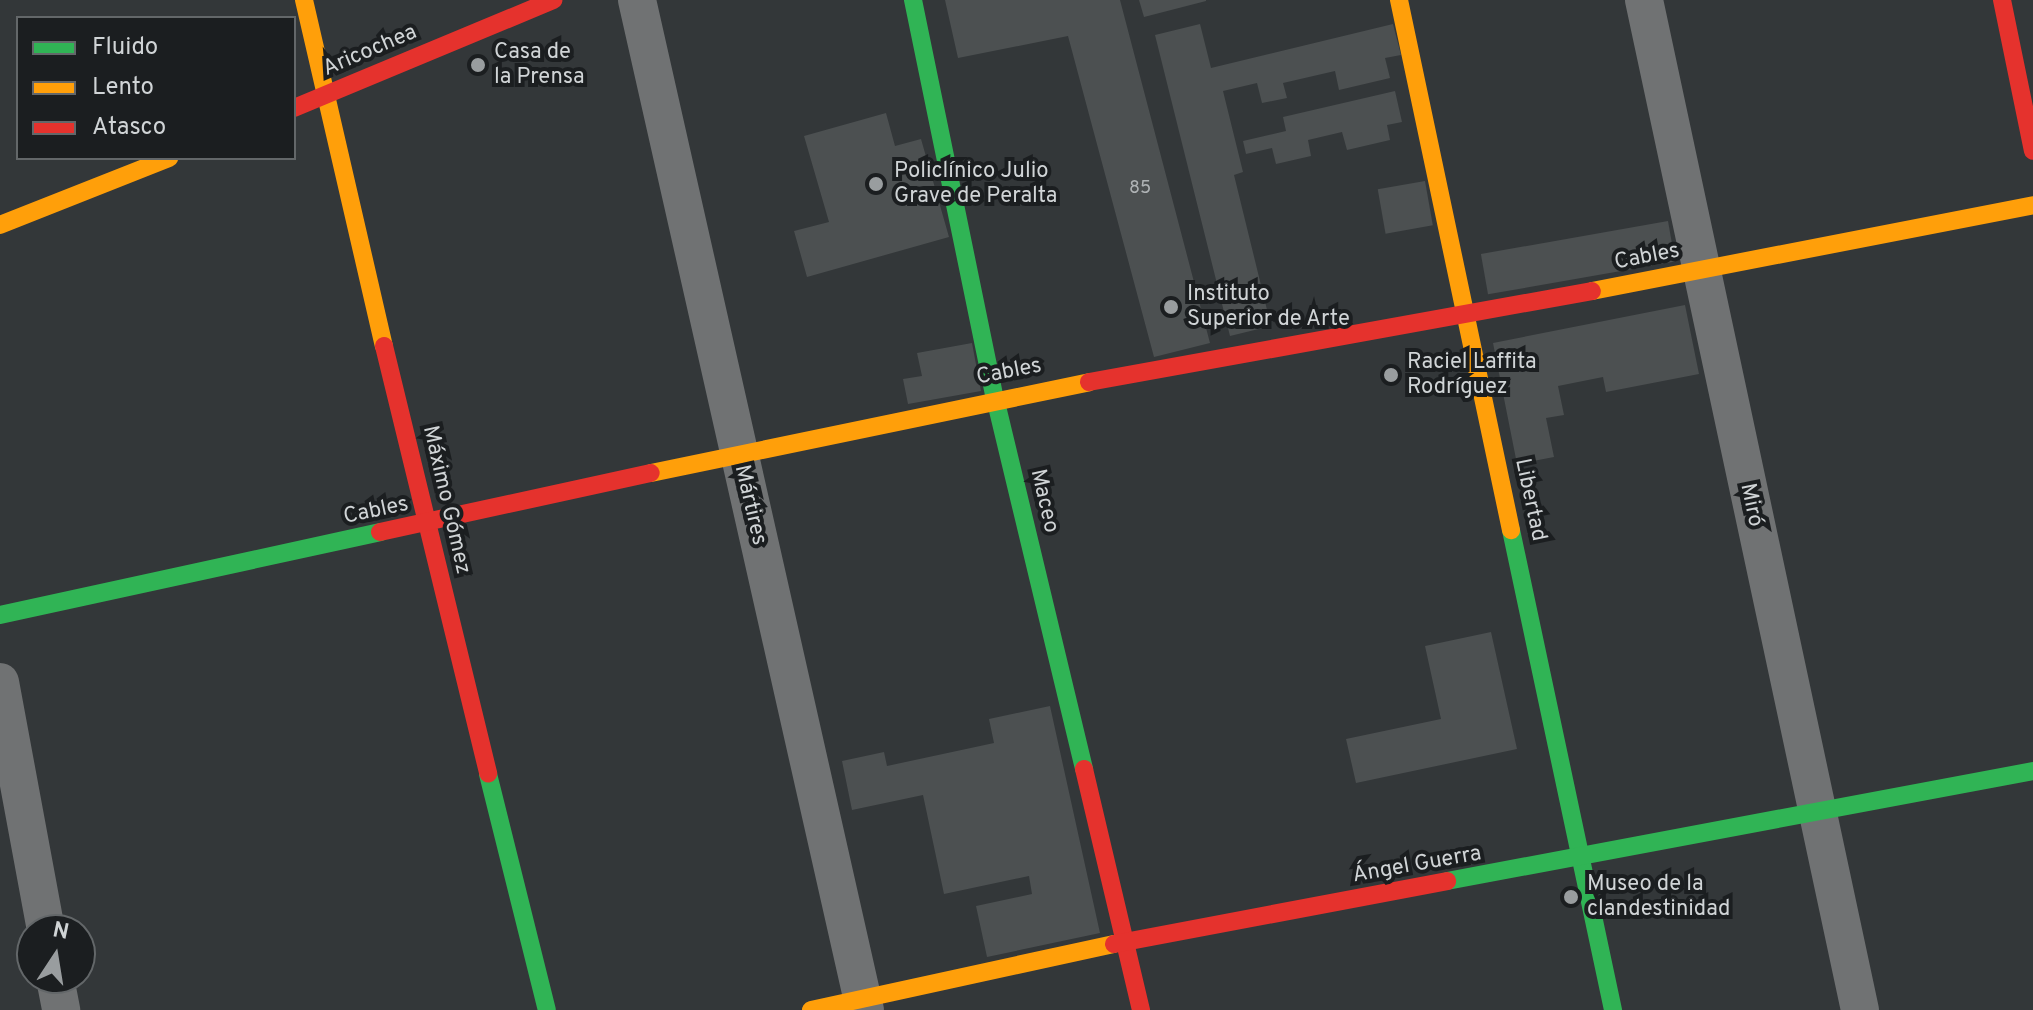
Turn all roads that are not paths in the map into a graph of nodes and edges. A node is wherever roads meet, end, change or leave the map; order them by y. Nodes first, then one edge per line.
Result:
1 (304, 0) edge
2 (553, 0) edge
3 (637, 0) edge
4 (913, 0) edge
5 (1399, 0) edge
6 (1644, 0) edge
7 (2002, 0) edge
8 (328, 95) junction
9 (296, 107) edge
10 (2033, 151) edge
11 (164, 160) edge
12 (2033, 205) edge
13 (0, 225) edge
14 (1701, 271) junction
15 (1466, 316) junction
16 (995, 398) junction
17 (738, 456) junction
18 (426, 525) junction
19 (0, 615) edge
20 (0, 682) edge
21 (2033, 771) edge
22 (1816, 813) junction
23 (1581, 859) junction
24 (43, 914) edge
25 (1125, 942) junction
26 (864, 1005) edge
27 (547, 1010) edge
28 (811, 1010) edge
29 (1141, 1010) edge
30 (1613, 1010) edge
31 (1860, 1010) edge

1 - 8 main road, Máximo Gómez
2 - 8 main road, Aricochea
3 - 17 street, Mártires
4 - 16 main road, Maceo
5 - 15 main road, Libertad
6 - 14 street, Miró
7 - 10 main road
8 - 9 main road, Aricochea
8 - 18 main road, Máximo Gómez
11 - 13 main road
12 - 14 main road, Cables
14 - 15 main road, Cables
14 - 22 street, Miró
15 - 16 main road, Cables
15 - 23 main road, Libertad
16 - 17 main road, Cables
16 - 25 main road, Maceo
17 - 18 main road, Cables
17 - 26 street, Mártires
18 - 19 main road, Cables
18 - 27 main road, Máximo Gómez
20 - 24 street
21 - 22 main road, Ángel Guerra
22 - 23 main road, Ángel Guerra
22 - 31 street, Miró
23 - 25 main road, Ángel Guerra
23 - 30 main road, Libertad
25 - 26 main road, Ángel Guerra
25 - 29 main road, Maceo
26 - 28 main road, Ángel Guerra

